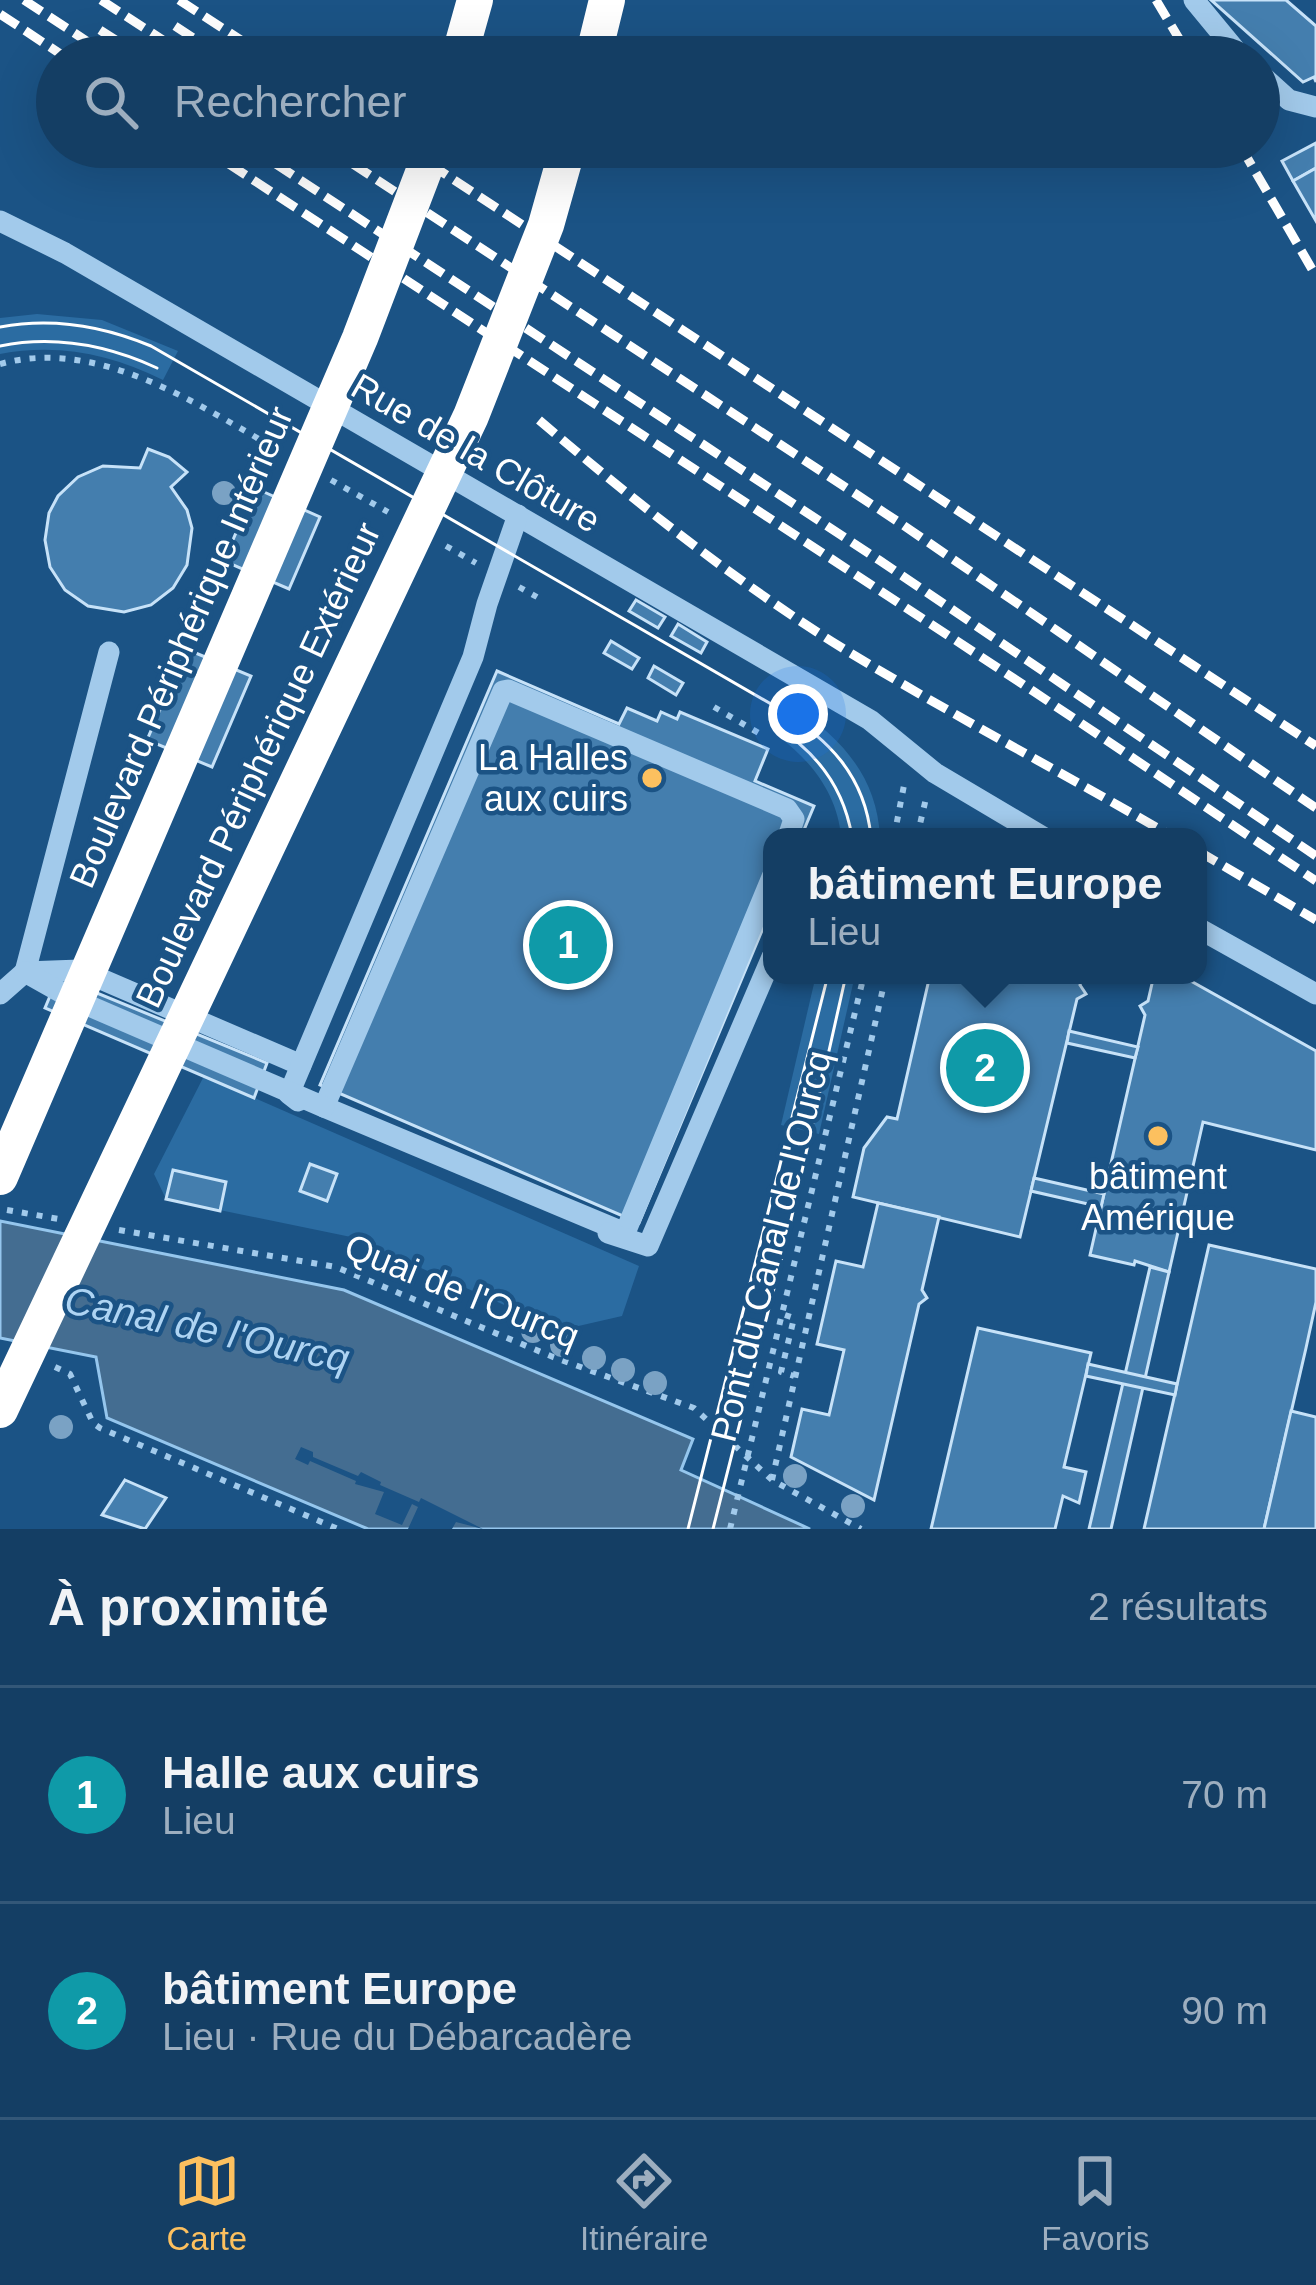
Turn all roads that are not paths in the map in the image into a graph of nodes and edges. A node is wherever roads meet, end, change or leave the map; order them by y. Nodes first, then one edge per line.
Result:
1 (475, 0) edge
2 (607, 0) edge
3 (1194, 0) edge
4 (465, 36) edge
5 (598, 36) edge
6 (1224, 36) edge
7 (1280, 92) edge
8 (1316, 107) edge
9 (425, 168) edge
10 (562, 168) edge
11 (0, 221) edge
12 (518, 515) junction
13 (109, 652) dead end
14 (791, 828) edge
15 (1028, 828) edge
16 (763, 899) edge
17 (1207, 933) edge
18 (25, 972) junction
19 (763, 978) edge
20 (0, 994) edge
21 (1316, 994) edge
22 (301, 1065) junction
23 (324, 1108) junction
24 (0, 1178) edge
25 (0, 1410) edge

1 - 4 highway
2 - 5 highway
3 - 6 street
7 - 8 street
9 - 24 highway, Boulevard Périphérique Intérieur, bridge
10 - 25 highway, Boulevard Périphérique Extérieur, bridge
11 - 12 street, Rue de la Clôture
12 - 15 street, Rue de la Clôture
12 - 22 street
13 - 18 street
14 - 23 street
16 - 23 street
17 - 21 street
18 - 20 street
18 - 22 street
18 - 23 street, bridge
19 - 22 street

